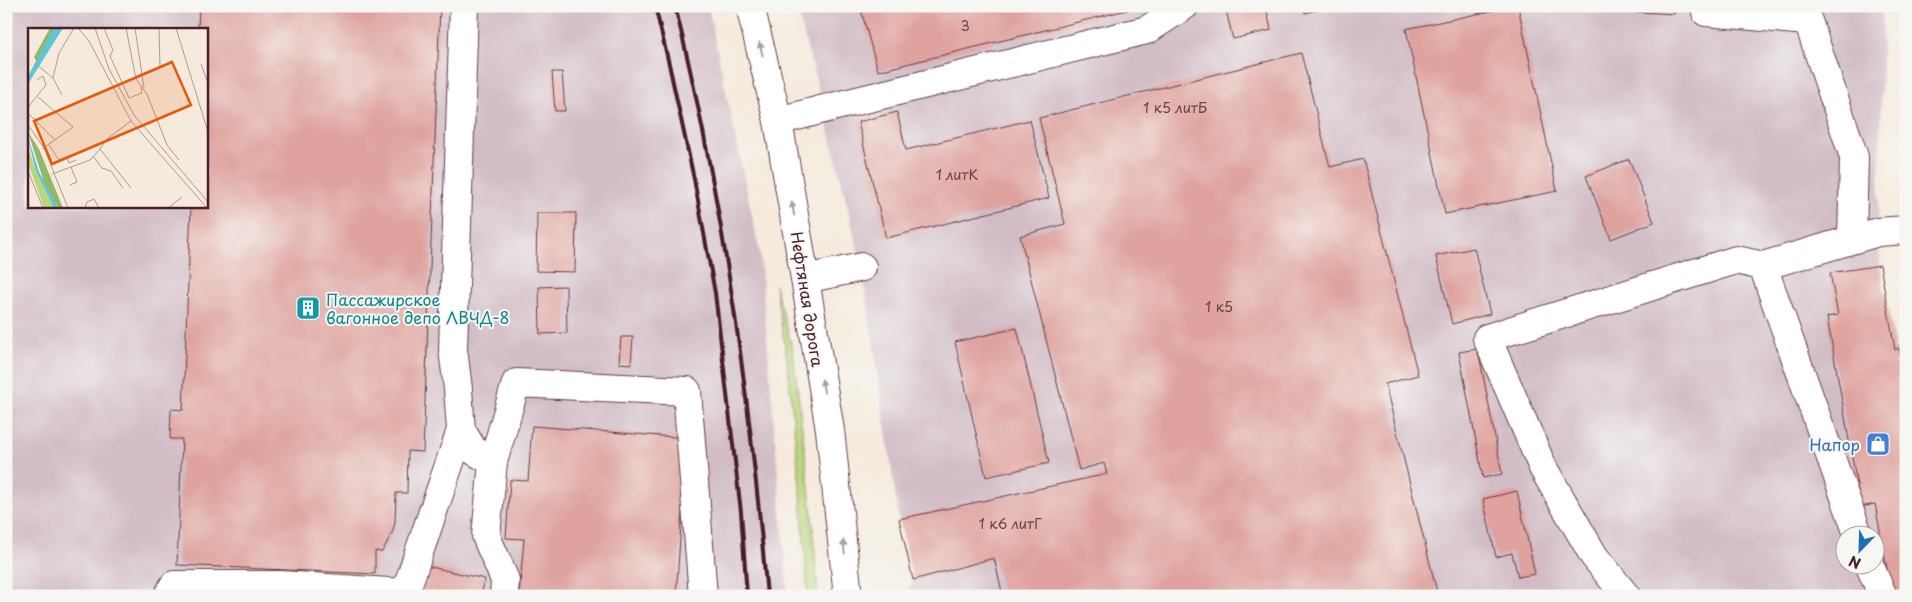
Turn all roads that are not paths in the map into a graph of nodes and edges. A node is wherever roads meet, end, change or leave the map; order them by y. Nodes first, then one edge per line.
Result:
1 (464, 6) edge
2 (750, 6) edge
3 (1184, 6) edge
4 (1706, 6) edge
5 (778, 122) junction
6 (1906, 230) edge
7 (1852, 239) junction
8 (1763, 266) junction
9 (862, 267) dead end
10 (805, 279) junction
11 (461, 430) junction
12 (494, 462) junction
13 (1854, 524) edge
14 (1873, 574) edge
15 (404, 594) edge
16 (168, 596) edge
17 (504, 596) edge
18 (703, 596) edge
19 (848, 596) edge
20 (1626, 596) edge
21 (1883, 596) edge

1 - 11 street
5 -> 2 street, Нефтяная дорога
3 - 5 street
4 - 7 street
10 -> 5 street, Нефтяная дорога
6 - 7 street
7 - 8 street
8 - 13 street
8 - 20 street
9 - 10 street
19 -> 10 street, Нефтяная дорога
11 - 12 street
11 - 15 street
12 - 17 street
12 - 18 street
14 - 21 street
15 - 16 street

